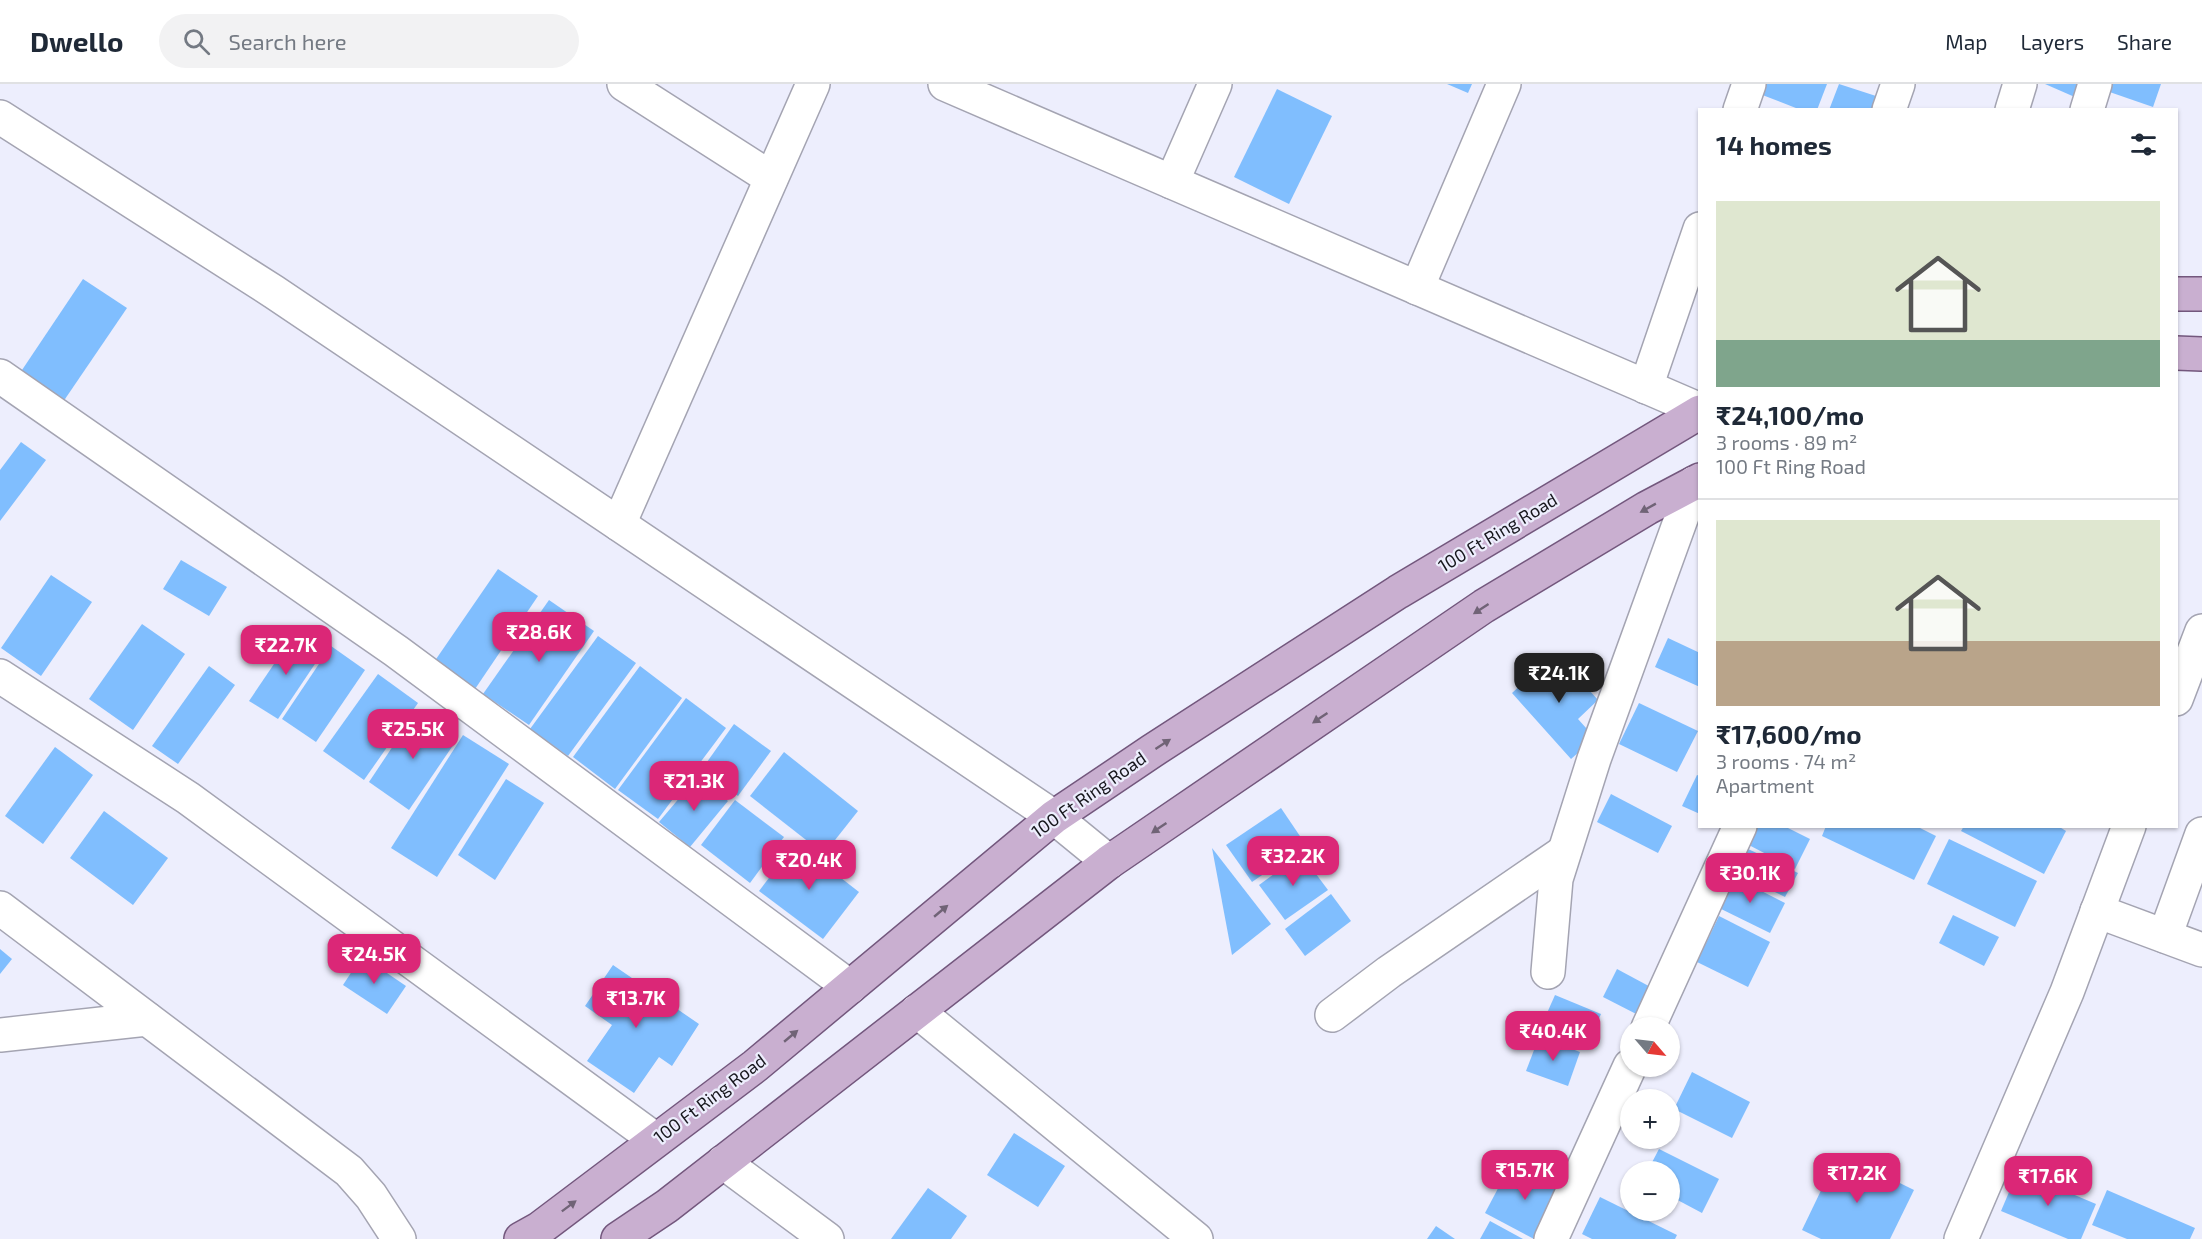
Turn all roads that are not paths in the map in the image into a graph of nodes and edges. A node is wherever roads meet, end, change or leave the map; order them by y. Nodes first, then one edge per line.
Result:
1 (624, 84) edge
2 (813, 84) edge
3 (945, 84) edge
4 (1215, 84) edge
5 (1504, 84) edge
6 (1749, 84) edge
7 (1898, 84) edge
8 (2020, 84) edge
9 (2095, 84) edge
10 (1741, 108) edge
11 (1889, 108) edge
12 (2013, 108) edge
13 (2087, 108) edge
14 (0, 117) edge
15 (771, 178) junction
16 (1172, 182) junction
17 (1698, 235) edge
18 (1416, 288) junction
19 (2178, 294) edge
20 (2202, 294) edge
21 (2178, 354) edge
22 (2202, 354) edge
23 (0, 376) edge
24 (1646, 387) junction
25 (1698, 410) edge
26 (1698, 412) edge
27 (1697, 481) edge
28 (619, 524) junction
29 (2202, 631) edge
30 (0, 676) edge
31 (2178, 694) edge
32 (1054, 817) junction
33 (1739, 828) edge
34 (2128, 828) edge
35 (2202, 834) edge
36 (1564, 852) junction
37 (1109, 862) junction
38 (0, 908) edge
39 (2097, 911) junction
40 (2165, 936) junction
41 (2202, 950) edge
42 (1548, 972) dead end
43 (850, 987) junction
44 (917, 1011) junction
45 (1332, 1015) dead end
46 (1653, 1017) edge
47 (147, 1019) junction
48 (0, 1035) edge
49 (1625, 1077) edge
50 (656, 1140) junction
51 (723, 1162) junction
52 (399, 1239) edge
53 (521, 1239) edge
54 (618, 1239) edge
55 (827, 1239) edge
56 (1196, 1239) edge
57 (1551, 1239) edge
58 (1961, 1239) edge

1 - 15 street
2 - 15 street
3 - 16 street
4 - 16 street
5 - 18 street
6 - 10 street
7 - 11 street
8 - 12 street
9 - 13 street
14 - 28 street
15 - 28 street
16 - 18 street
17 - 24 street
18 - 24 street
19 - 20 main road
21 - 22 main road
23 - 43 street
24 - 25 street
32 -> 26 main road, 100 Ft Ring Road
27 - 36 street
27 -> 37 main road
28 - 32 street
29 - 31 street
30 - 50 street
32 - 37 street
43 -> 32 main road, 100 Ft Ring Road
33 - 46 street
34 - 39 street
35 - 40 street
36 - 42 street
36 - 45 street
37 - 44 main road
38 - 47 street
39 - 40 street
39 - 58 street
40 - 41 street
50 -> 43 main road, 100 Ft Ring Road
44 - 51 main road
44 - 56 street
47 - 48 street
47 - 52 street
49 - 57 street
53 -> 50 main road, 100 Ft Ring Road
51 - 54 main road
51 - 55 street

